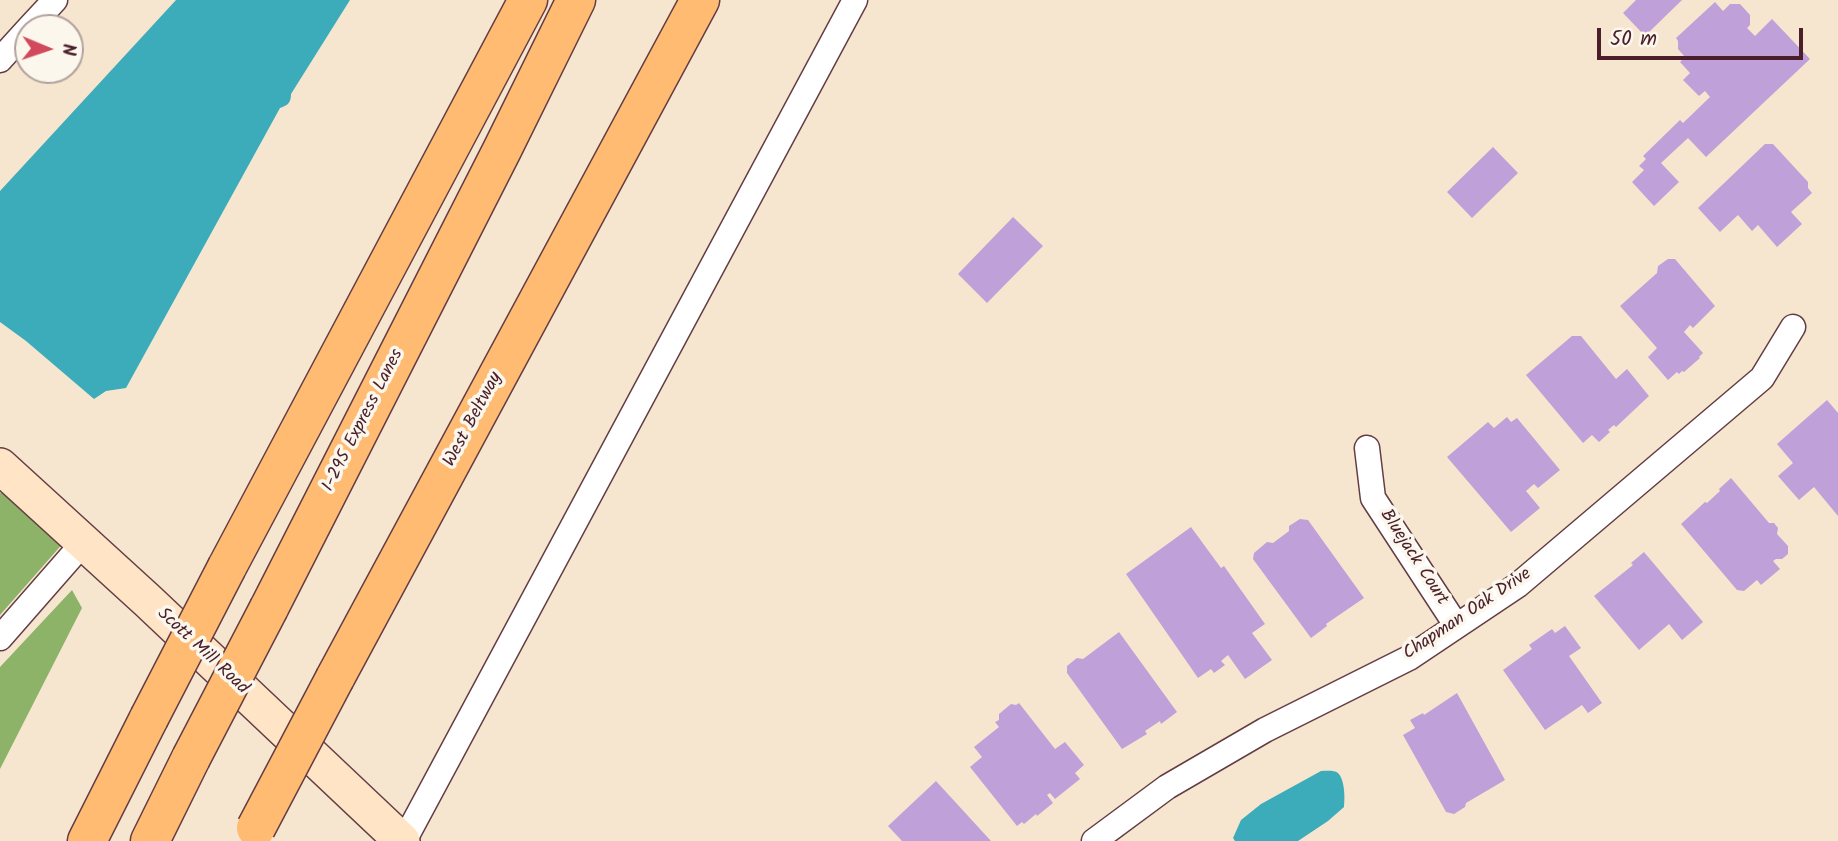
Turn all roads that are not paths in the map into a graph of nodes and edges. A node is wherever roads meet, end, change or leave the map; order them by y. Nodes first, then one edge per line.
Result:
1 (55, 0) edge
2 (528, 0) edge
3 (576, 0) edge
4 (700, 0) edge
5 (855, 0) edge
6 (42, 14) edge
7 (14, 45) edge
8 (0, 60) edge
9 (1793, 327) dead end
10 (1367, 448) dead end
11 (0, 466) edge
12 (84, 542) junction
13 (1456, 625) junction
14 (0, 638) edge
15 (252, 837) edge
16 (87, 841) edge
17 (149, 841) edge
18 (403, 841) edge
19 (1094, 841) edge

1 - 6 street
2 - 16 highway, bridge
3 - 17 highway, I-295 Express Lanes, bridge
4 - 15 highway, West Beltway, bridge
5 - 18 street
7 - 8 street
9 - 13 street, Chapman Oak Drive
10 - 13 street, Bluejack Court
11 - 12 street, Scott Mill Road
12 - 14 street
12 - 18 street, Scott Mill Road
13 - 19 street, Chapman Oak Drive

